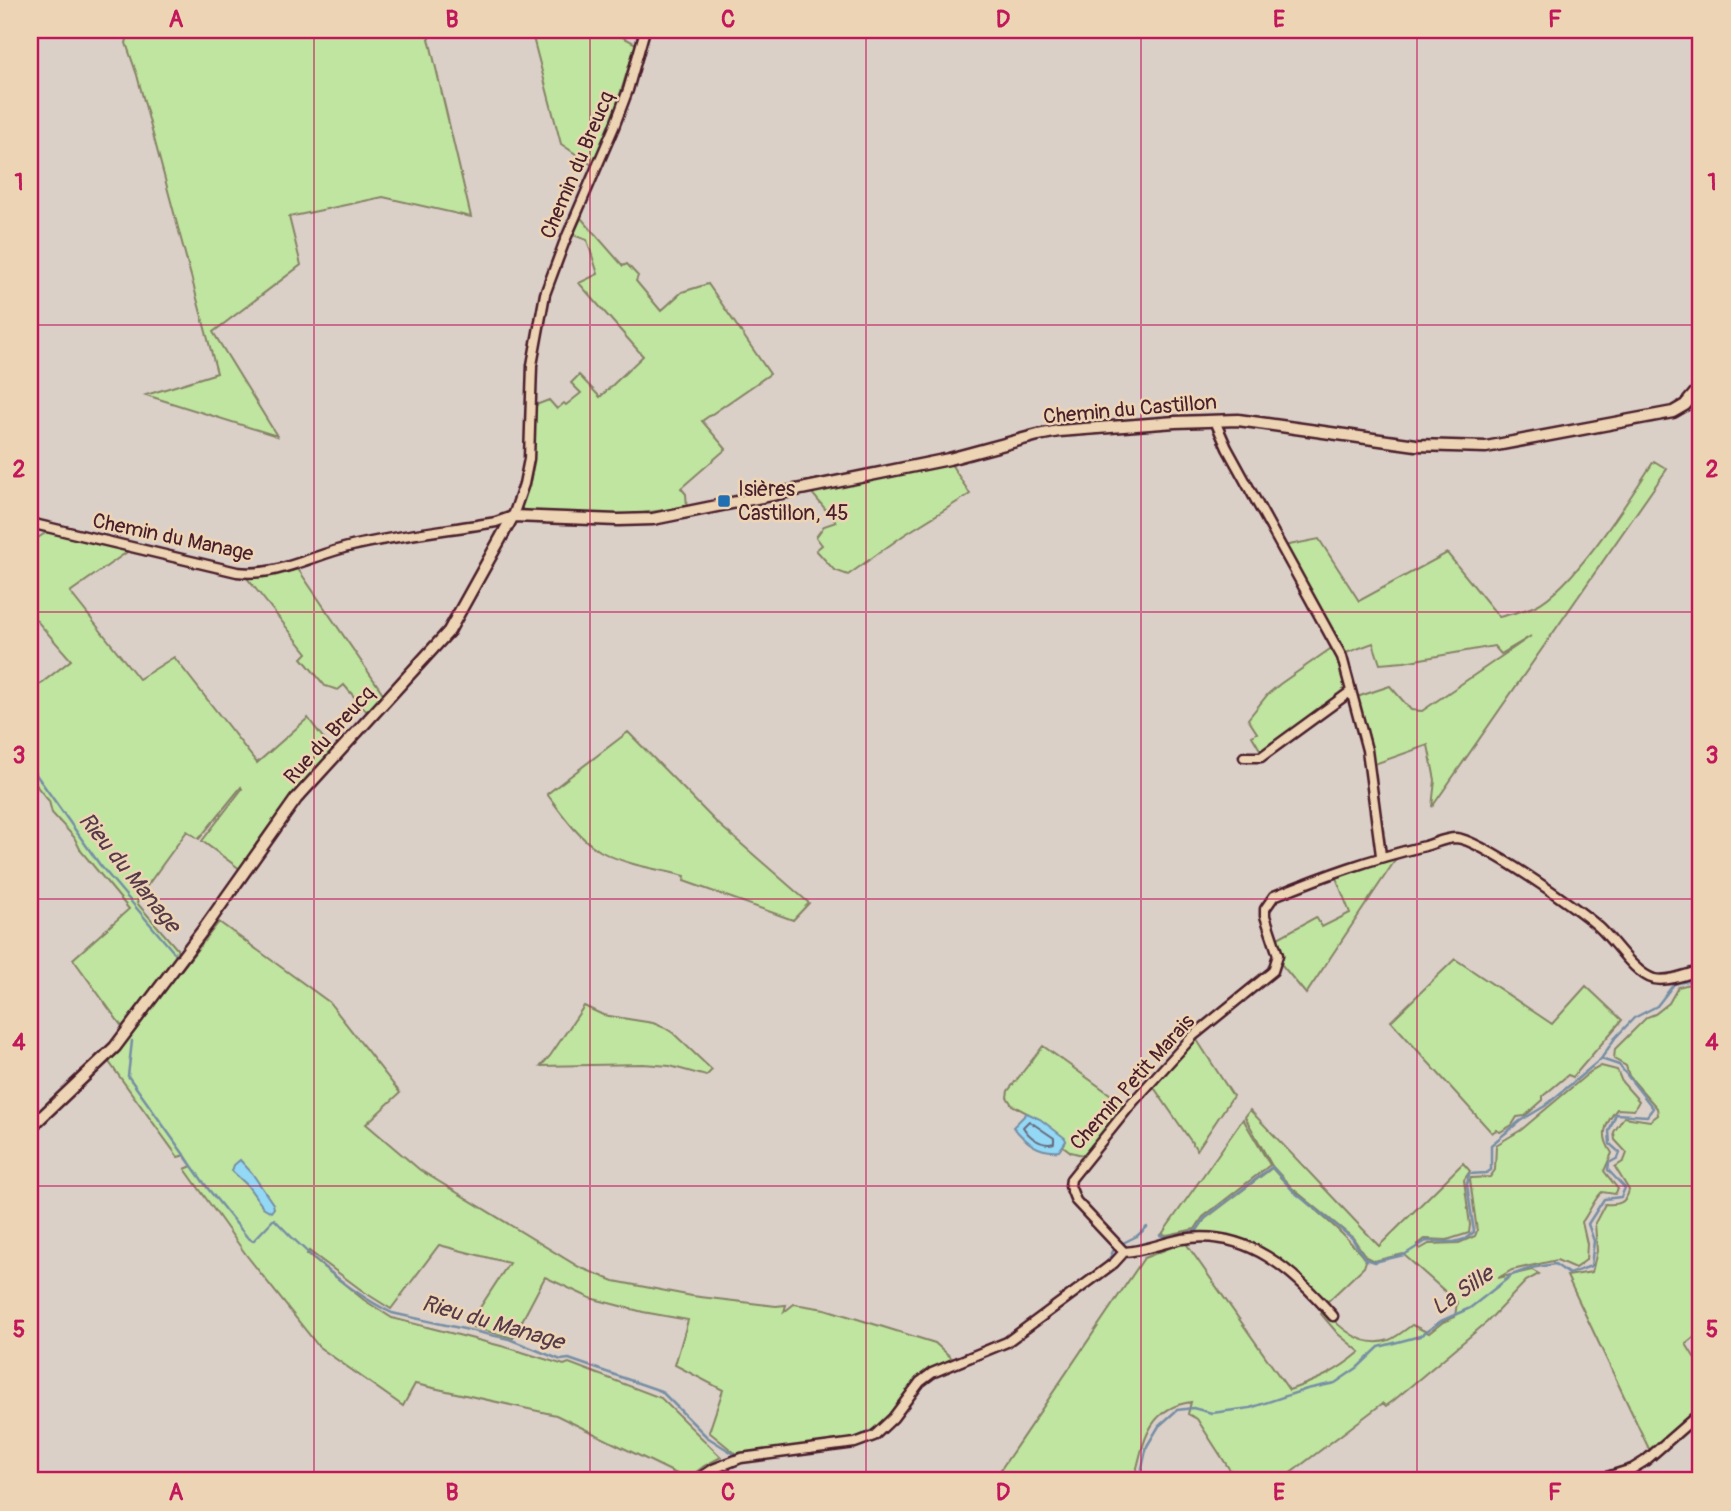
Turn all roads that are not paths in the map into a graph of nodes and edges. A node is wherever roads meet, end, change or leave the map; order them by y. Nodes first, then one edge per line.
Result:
1 (645, 30) edge
2 (540, 314) joint
3 (1701, 386) edge
4 (1215, 421) junction
5 (513, 516) junction
6 (30, 523) edge
7 (1350, 692) junction
8 (1244, 757) dead end
9 (1381, 855) junction
10 (1701, 970) edge
11 (30, 1128) edge
12 (1124, 1252) junction
13 (1334, 1316) dead end
14 (1701, 1412) edge
15 (695, 1481) edge
16 (1594, 1481) edge

1 - 2 street, Chemin du Breucq
2 - 5 street, Rue du Breucq
3 - 4 street, Chemin du Castillon
4 - 5 street, Chemin du Castillon
4 - 7 street
5 - 6 street, Chemin du Manage
5 - 11 street, Rue du Breucq
7 - 8 street
7 - 9 street
9 - 10 street
9 - 12 street, Chemin Petit Marais
12 - 13 street
12 - 15 street
14 - 16 street

